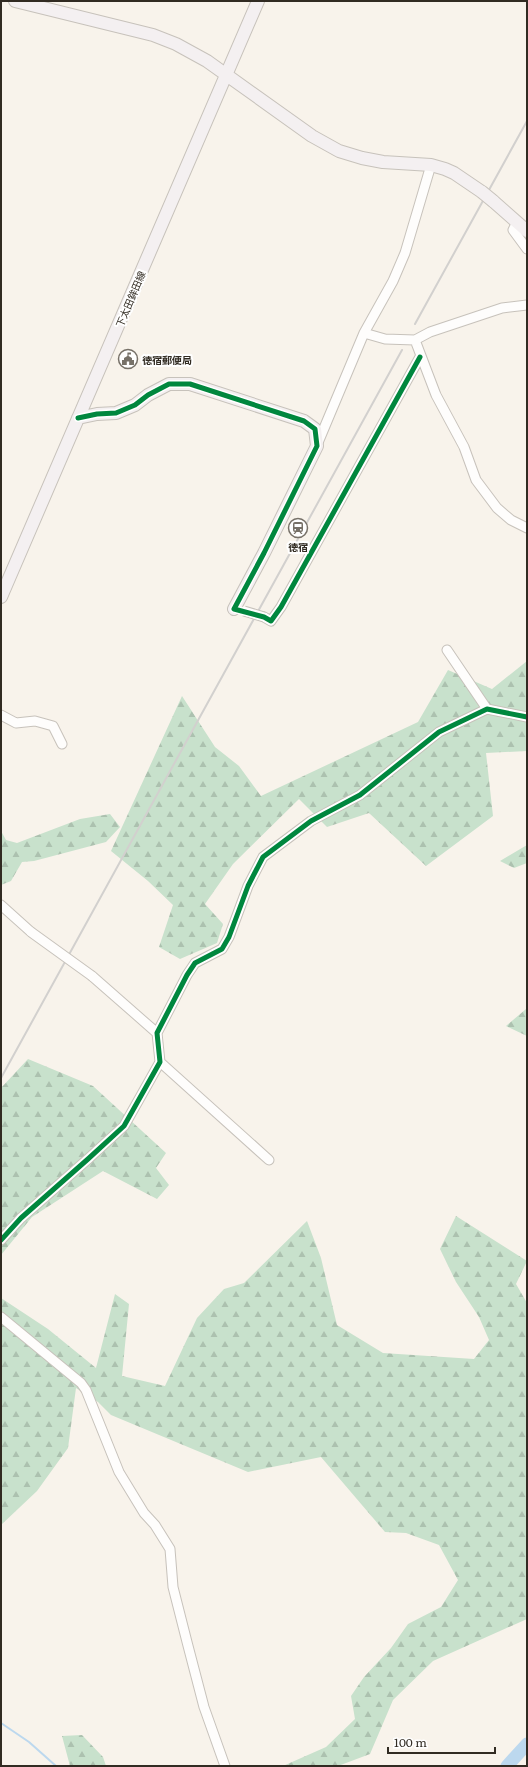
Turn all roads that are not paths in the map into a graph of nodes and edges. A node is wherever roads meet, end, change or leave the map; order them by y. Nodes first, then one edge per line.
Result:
1 (15, 1) edge
2 (258, 1) edge
3 (226, 75) junction
4 (431, 165) junction
5 (517, 222) junction
6 (527, 231) edge
7 (527, 249) edge
8 (527, 305) edge
9 (364, 333) junction
10 (414, 340) junction
11 (420, 357) junction
12 (78, 418) junction
13 (317, 446) junction
14 (527, 528) edge
15 (1, 597) edge
16 (239, 610) joint
17 (447, 650) dead end
18 (487, 709) junction
19 (1, 715) edge
20 (527, 717) edge
21 (62, 744) dead end
22 (1, 905) edge
23 (157, 1033) junction
24 (160, 1062) junction
25 (269, 1160) dead end
26 (1, 1240) edge
27 (1, 1317) edge
28 (225, 1766) edge

1 - 3 street
2 - 3 street, 下太田鉾田線
3 - 4 street
3 - 12 street, 下太田鉾田線
4 - 5 street, bridge
4 - 9 street
5 - 6 street
5 - 7 street
8 - 10 street
9 - 10 street
9 - 13 street
10 - 11 street
11 - 14 street
11 - 16 street, bridge
12 - 13 street
12 - 15 street, 下太田鉾田線
13 - 16 street
17 - 18 street
18 - 20 street
18 - 23 street
19 - 21 street
22 - 23 street, bridge
23 - 24 street
24 - 25 street
24 - 26 street
27 - 28 street

